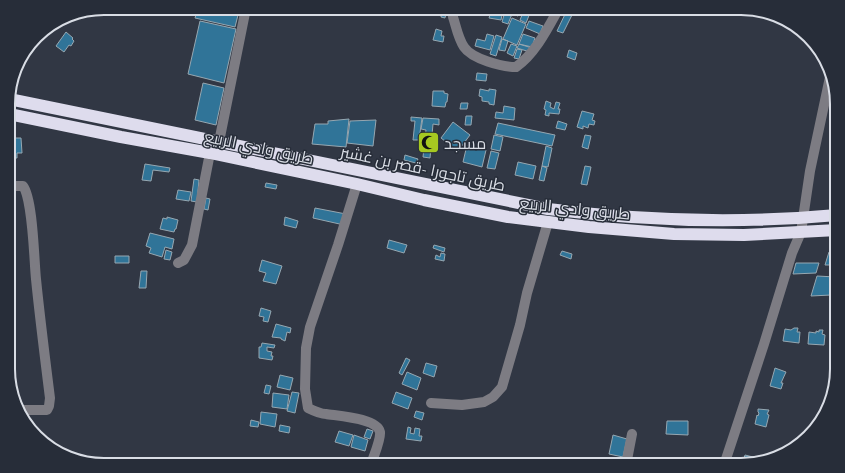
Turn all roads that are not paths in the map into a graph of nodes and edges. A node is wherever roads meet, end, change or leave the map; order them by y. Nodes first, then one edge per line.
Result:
1 (245, 15) edge
2 (555, 15) edge
3 (453, 16) dead end
4 (828, 86) edge
5 (15, 100) edge
6 (15, 115) edge
7 (219, 142) junction
8 (210, 153) junction
9 (357, 184) junction
10 (15, 186) edge
11 (830, 216) edge
12 (804, 218) junction
13 (548, 222) junction
14 (830, 230) edge
15 (801, 232) junction
16 (178, 263) dead end
17 (431, 403) dead end
18 (25, 410) edge
19 (632, 434) dead end
20 (373, 458) edge
21 (627, 458) edge
22 (726, 458) edge

1 - 7 street
2 - 3 street
4 - 12 street
5 - 7 highway, طريق تاجورا -قصر بن غشير
6 - 8 highway, طريق وادي الربيع
7 - 12 highway, طريق تاجورا -قصر بن غشير
8 - 9 highway, طريق وادي الربيع
8 - 16 street
9 - 13 highway, طريق وادي الربيع
9 - 20 street
10 - 18 street
11 - 12 highway, طريق تاجورا -قصر بن غشير
12 - 15 street
13 - 15 highway, طريق وادي الربيع
13 - 17 street
14 - 15 highway, طريق وادي الربيع
15 - 22 street
19 - 21 street

